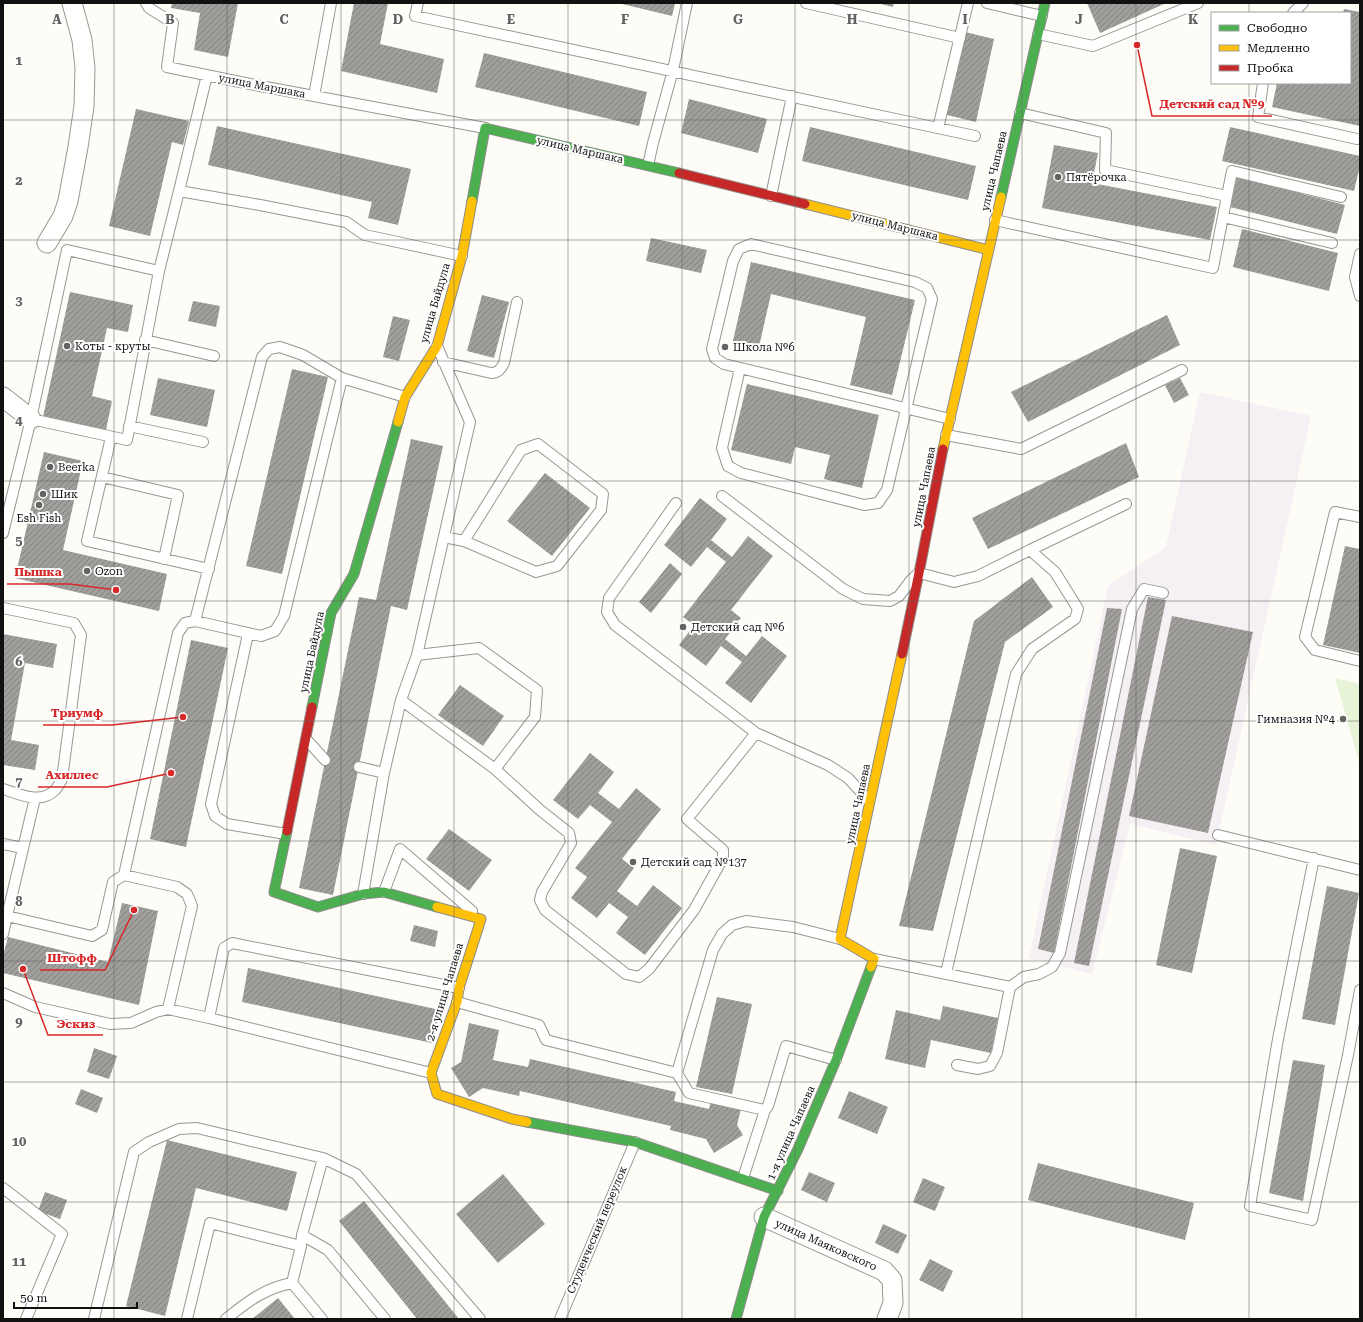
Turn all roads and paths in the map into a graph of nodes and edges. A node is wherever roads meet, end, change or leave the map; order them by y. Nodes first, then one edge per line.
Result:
1 (72, 3) edge
2 (146, 3) edge
3 (331, 3) edge
4 (418, 3) edge
5 (687, 3) edge
6 (806, 3) edge
7 (968, 3) edge
8 (987, 3) edge
9 (1045, 3) edge
10 (1198, 3) edge
11 (1303, 3) edge
12 (1294, 12) edge
13 (1042, 16) junction
14 (1038, 34) junction
15 (960, 38) junction
16 (673, 70) junction
17 (207, 75) junction
18 (1263, 84) edge
19 (314, 96) junction
20 (792, 96) junction
21 (1020, 114) junction
22 (485, 128) junction
23 (938, 128) junction
24 (975, 136) dead end
25 (1357, 139) dead end
26 (648, 165) junction
27 (179, 191) junction
28 (771, 196) junction
29 (1227, 196) junction
30 (1341, 197) dead end
31 (1223, 217) junction
32 (995, 220) junction
33 (47, 243) dead end
34 (1332, 243) dead end
35 (988, 250) junction
36 (1360, 254) edge
37 (462, 256) junction
38 (158, 271) junction
39 (1360, 296) edge
40 (517, 302) dead end
41 (146, 340) junction
42 (437, 346) junction
43 (214, 356) dead end
44 (443, 362) junction
45 (740, 368) junction
46 (1182, 370) dead end
47 (342, 378) junction
48 (3, 397) edge
49 (405, 397) junction
50 (906, 409) junction
51 (31, 419) junction
52 (950, 419) junction
53 (129, 426) junction
54 (946, 435) junction
55 (111, 437) junction
56 (203, 442) dead end
57 (102, 477) junction
58 (722, 496) dead end
59 (676, 503) dead end
60 (1126, 504) dead end
61 (1360, 517) edge
62 (3, 533) edge
63 (444, 537) junction
64 (464, 541) junction
65 (1030, 550) junction
66 (164, 559) junction
67 (209, 569) junction
68 (919, 573) junction
69 (1163, 593) dead end
70 (3, 608) edge
71 (195, 621) junction
72 (248, 634) junction
73 (417, 654) junction
74 (1360, 661) edge
75 (401, 700) junction
76 (756, 733) junction
77 (306, 739) junction
78 (325, 760) dead end
79 (359, 767) dead end
80 (495, 769) junction
81 (384, 773) junction
82 (3, 789) edge
83 (35, 798) junction
84 (870, 802) junction
85 (286, 834) junction
86 (1218, 835) dead end
87 (3, 844) edge
88 (23, 848) junction
89 (1314, 858) junction
90 (1360, 870) edge
91 (124, 875) junction
92 (384, 892) junction
93 (363, 894) junction
94 (7, 916) junction
95 (481, 919) junction
96 (3, 934) edge
97 (840, 939) junction
98 (874, 959) junction
99 (946, 973) junction
100 (1010, 987) junction
101 (459, 988) junction
102 (1360, 990) edge
103 (3, 993) edge
104 (457, 1002) junction
105 (168, 1009) junction
106 (209, 1018) junction
107 (836, 1060) junction
108 (957, 1065) dead end
109 (431, 1072) junction
110 (677, 1073) junction
111 (765, 1110) junction
112 (634, 1142) junction
113 (323, 1158) junction
114 (743, 1178) junction
115 (3, 1188) edge
116 (778, 1191) junction
117 (764, 1217) junction
118 (302, 1235) junction
119 (301, 1246) junction
120 (292, 1283) junction
121 (26, 1319) edge
122 (94, 1319) edge
123 (187, 1319) edge
124 (226, 1319) edge
125 (322, 1319) edge
126 (385, 1319) edge
127 (480, 1319) edge
128 (560, 1319) edge
129 (736, 1319) edge
130 (887, 1319) edge

1 - 33 street
2 - 17 lane, улица Маршака
3 - 19 lane
4 - 16 lane
5 - 16 lane
6 - 15 lane
7 - 15 lane
8 - 13 lane
9 - 13 street, улица Чапаева
10 - 14 lane
11 - 12 lane
13 - 14 street, улица Чапаева
14 - 21 street, улица Чапаева
15 - 23 lane
16 - 20 lane
16 - 26 lane
17 - 19 lane, улица Маршака
17 - 27 lane
18 - 25 lane
19 - 22 lane, улица Маршака
20 - 23 lane
20 - 28 lane
21 - 29 lane
21 - 32 street, улица Чапаева
22 - 26 street, улица Маршака
22 - 37 street, улица Байдула
23 - 24 lane
26 - 28 street, улица Маршака
27 - 37 lane
27 - 38 lane
28 - 35 street, улица Маршака
29 - 30 lane
29 - 31 lane
31 - 32 lane
31 - 34 lane
32 - 35 street, улица Чапаева
35 - 52 street, улица Чапаева
36 - 39 lane
37 - 42 street, улица Байдула
38 - 41 lane
38 - 51 lane
40 - 44 lane
41 - 43 lane
41 - 53 lane
42 - 44 lane
42 - 49 street, улица Байдула
44 - 63 lane
45 - 50 lane
45 - 50 lane
45 - 50 lane
46 - 54 lane
47 - 49 lane
47 - 67 lane
47 - 72 lane
48 - 51 street
49 - 77 street, улица Байдула
50 - 52 lane
51 - 55 lane
51 - 62 lane
52 - 54 street, улица Чапаева
53 - 55 lane
53 - 56 lane
54 - 68 street, улица Чапаева
55 - 57 lane
57 - 66 lane
57 - 66 lane
58 - 68 lane
59 - 76 lane
60 - 65 lane
61 - 74 lane
63 - 64 lane
63 - 73 lane
64 - 64 lane
65 - 68 lane
65 - 99 lane
66 - 67 lane
67 - 71 lane
68 - 84 street, улица Чапаева
69 - 100 lane
70 - 83 lane
71 - 72 lane
71 - 91 lane
72 - 85 lane
73 - 75 lane
73 - 80 lane
75 - 80 lane
75 - 81 lane
76 - 80 lane
76 - 84 lane
77 - 78 lane
77 - 85 street, улица Байдула
79 - 81 lane
81 - 93 lane
82 - 83 lane
83 - 88 lane
84 - 97 street, улица Чапаева
85 - 93 street, улица Байдула
86 - 89 lane
87 - 88 lane
88 - 94 lane
89 - 90 lane
89 - 102 lane
91 - 94 lane
91 - 105 lane
92 - 93 street, улица Байдула
92 - 95 street, улица Байдула
92 - 95 lane
94 - 96 lane
95 - 101 street, 2-я улица Чапаева
97 - 98 street
97 - 110 lane
98 - 99 lane
98 - 107 street, 1-я улица Чапаева
99 - 100 lane
100 - 108 lane
101 - 104 street, 2-я улица Чапаева
101 - 106 lane
103 - 105 lane
104 - 109 street, 2-я улица Чапаева
104 - 110 lane
105 - 106 lane
106 - 109 lane
107 - 111 lane
107 - 116 street, 1-я улица Чапаева
109 - 112 street
110 - 111 lane
111 - 114 lane
112 - 114 street
112 - 128 lane, Студенческий переулок
113 - 118 lane
113 - 122 lane
113 - 127 lane
114 - 116 street
115 - 121 lane
116 - 117 street, 1-я улица Чапаева
117 - 129 street, 1-я улица Чапаева
117 - 130 street, улица Маяковского
118 - 119 lane
118 - 126 lane
119 - 120 lane
119 - 123 lane
120 - 124 lane
120 - 125 lane

